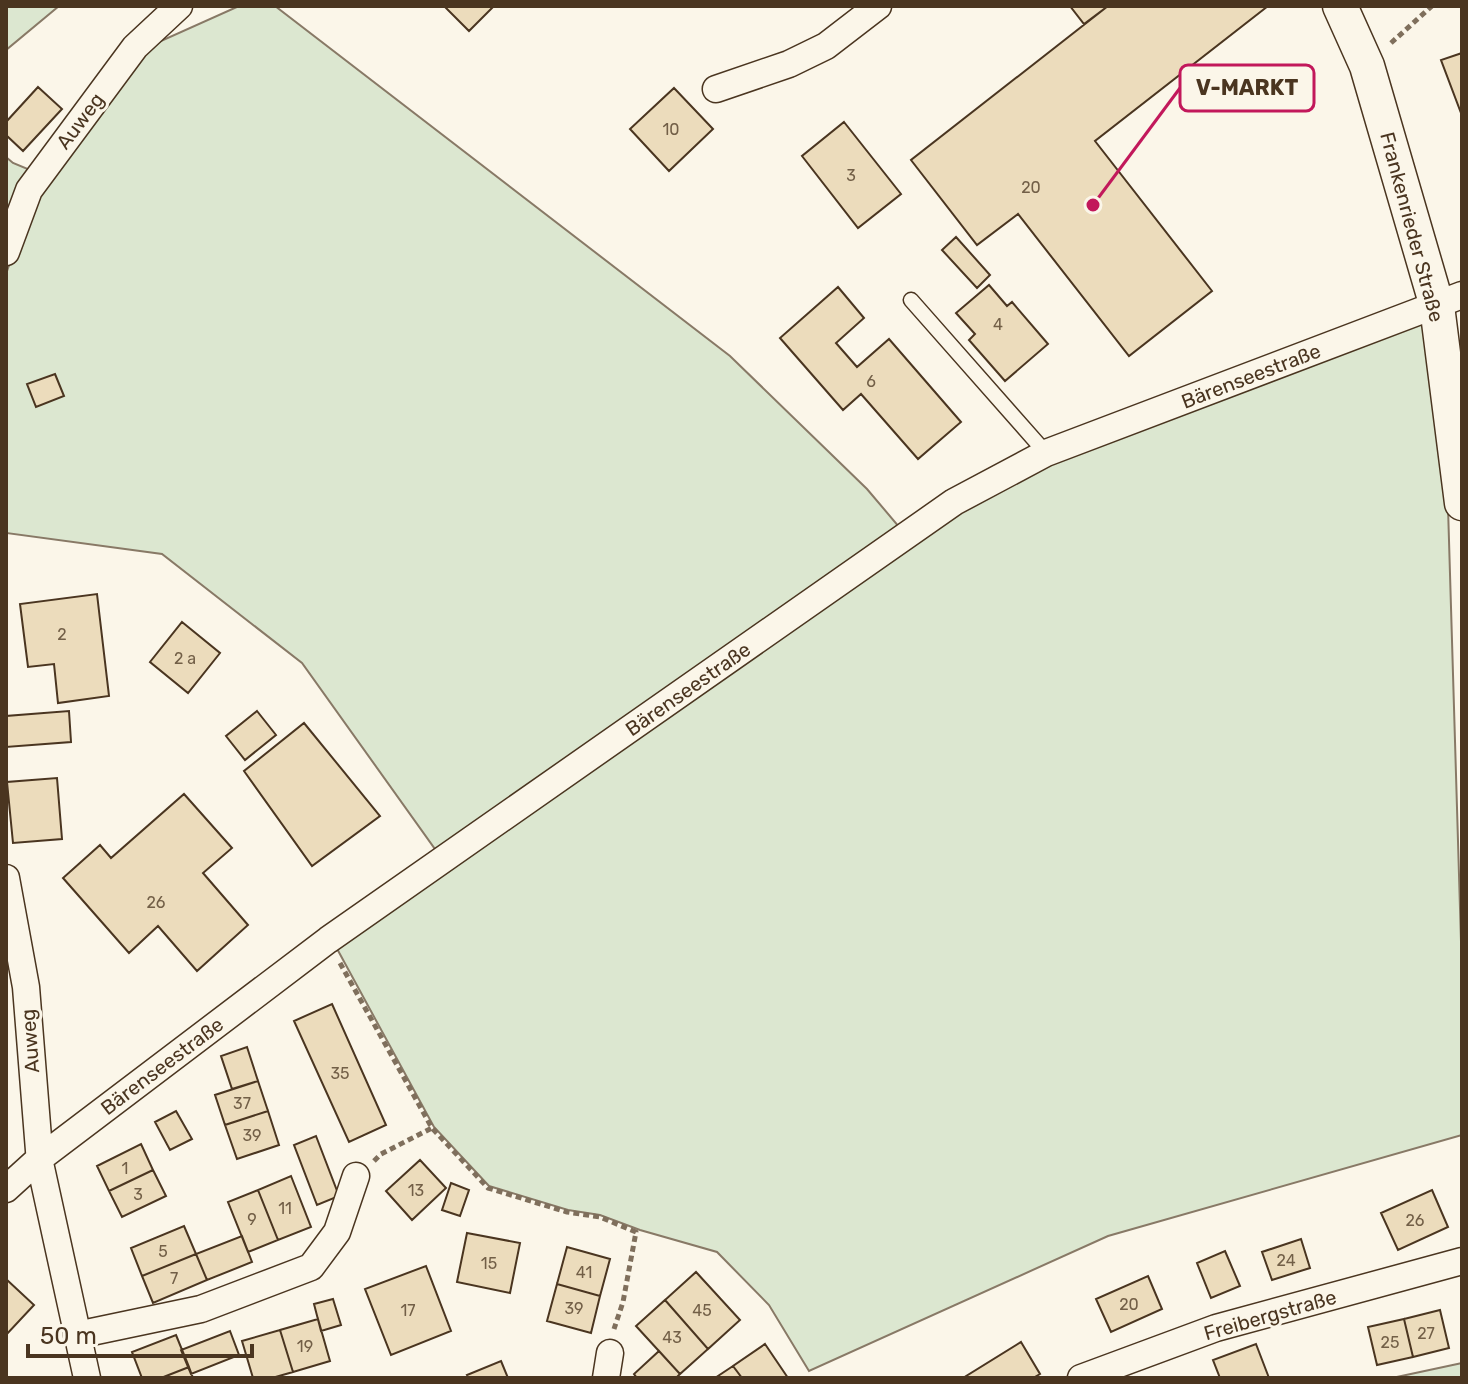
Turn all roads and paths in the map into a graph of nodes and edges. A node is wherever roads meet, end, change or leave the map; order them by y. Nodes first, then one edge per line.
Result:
1 (179, 6) edge
2 (878, 6) edge
3 (1340, 6) edge
4 (1432, 6) edge
5 (1367, 66) junction
6 (716, 89) dead end
7 (6, 252) edge
8 (911, 300) dead end
9 (1449, 301) edge
10 (1046, 453) junction
11 (1462, 503) edge
12 (6, 878) edge
13 (328, 940) junction
14 (432, 1128) junction
15 (39, 1159) junction
16 (356, 1176) joint
17 (6, 1189) edge
18 (1462, 1261) edge
19 (77, 1335) junction
20 (608, 1366) edge
21 (87, 1378) edge
22 (1081, 1378) edge

1 - 7 street, Auweg
2 - 6 street
3 - 5 street, Frankenrieder Straße
4 - 5 path
5 - 9 street, Frankenrieder Straße
8 - 10 lane
9 - 10 street, Bärenseestraße
9 - 11 street, Frankenrieder Straße
10 - 13 street, Bärenseestraße
12 - 15 street, Auweg
13 - 14 path
13 - 15 street, Bärenseestraße
14 - 16 path
14 - 20 path
15 - 17 street, Bärenseestraße
15 - 19 street, Auweg
16 - 19 street
18 - 22 street, Freibergstraße
19 - 21 street, Auweg

